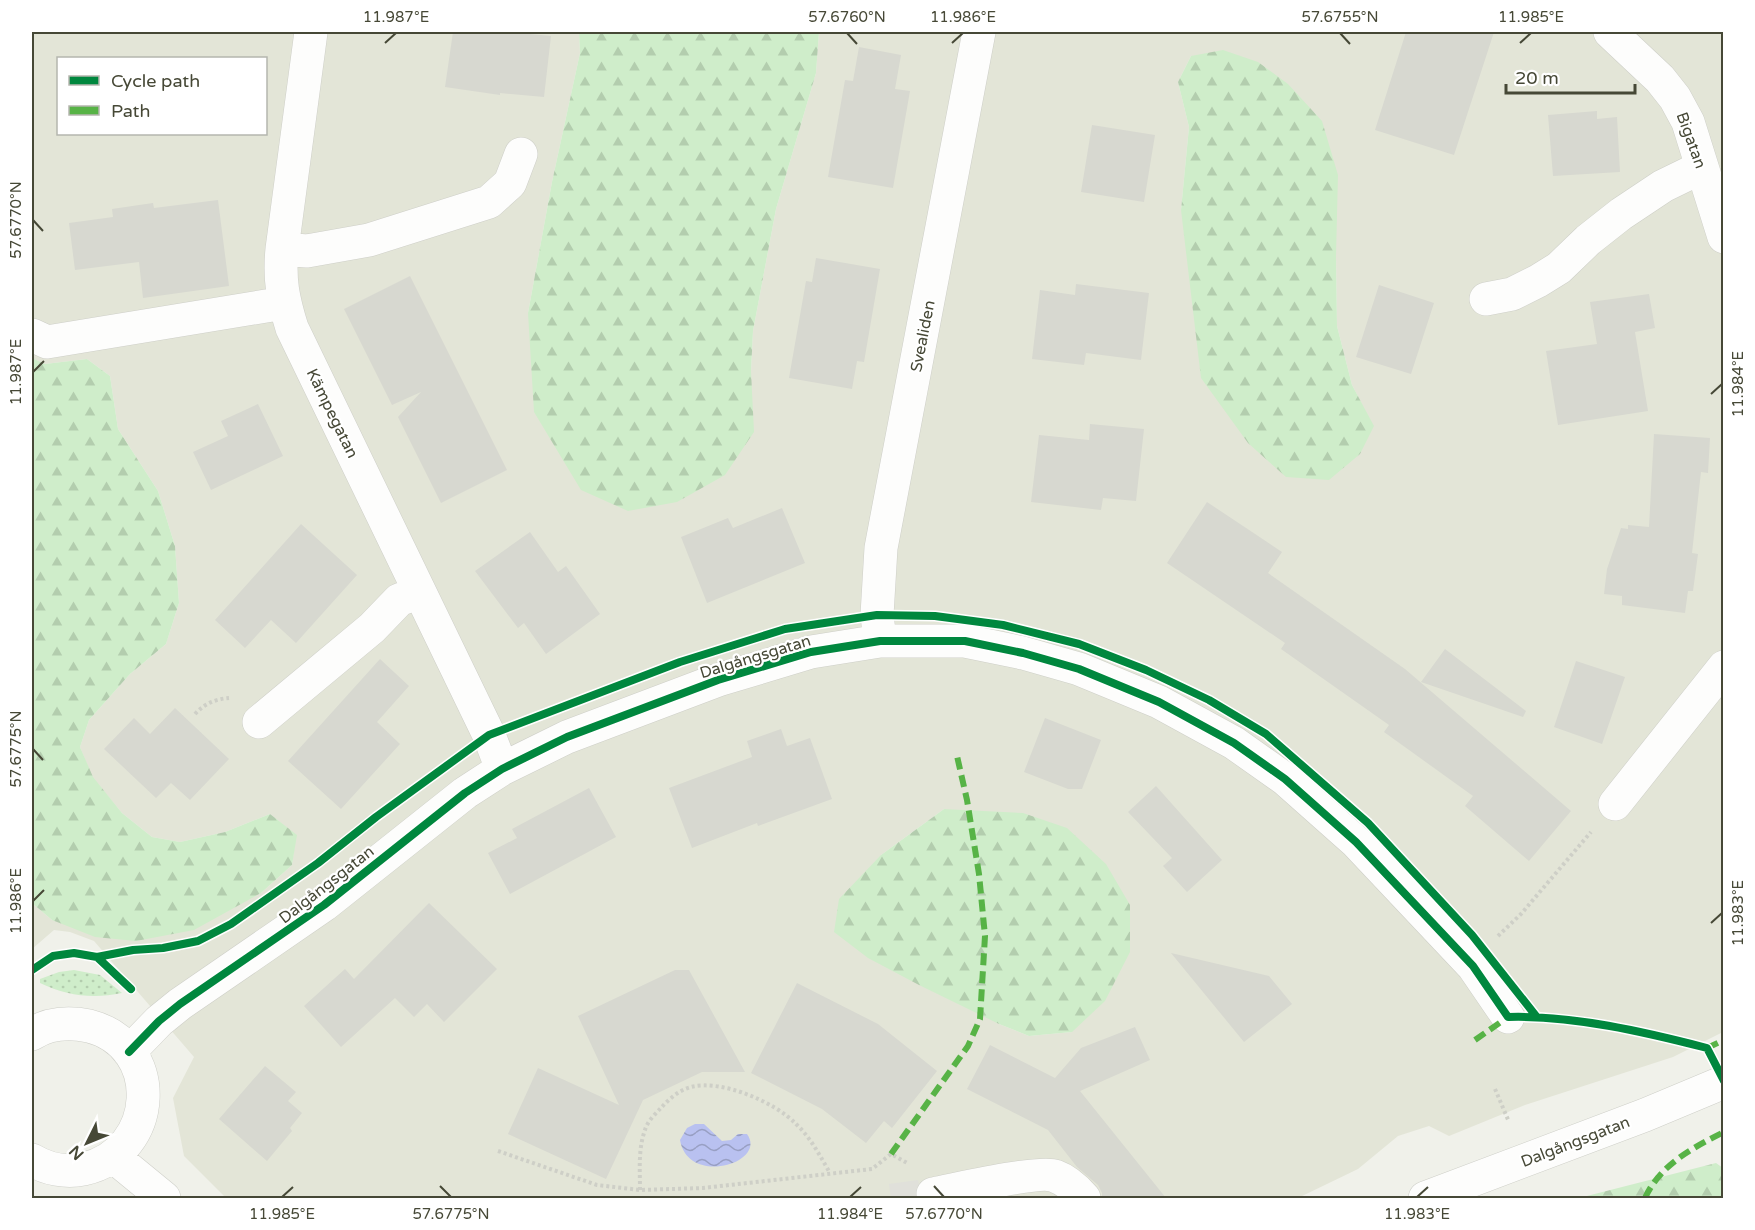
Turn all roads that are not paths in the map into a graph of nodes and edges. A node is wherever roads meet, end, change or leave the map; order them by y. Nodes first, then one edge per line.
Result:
1 (311, 32) edge
2 (979, 32) edge
3 (1610, 32) edge
4 (521, 154) dead end
5 (1702, 166) junction
6 (1724, 237) edge
7 (282, 249) junction
8 (1486, 299) dead end
9 (284, 303) junction
10 (32, 335) edge
11 (419, 592) junction
12 (879, 641) junction
13 (1724, 667) edge
14 (259, 722) dead end
15 (502, 769) junction
16 (1615, 804) road end
17 (1508, 1017) dead end
18 (32, 1034) edge
19 (129, 1052) junction
20 (1724, 1082) edge
21 (114, 1157) junction
22 (32, 1160) edge
23 (933, 1194) road end
24 (164, 1198) edge
25 (1084, 1198) edge
26 (1425, 1198) edge

1 - 7 street, Kämpegatan
2 - 12 street, Svealiden
3 - 5 street, Bigatan
4 - 7 street
5 - 6 street, Bigatan
5 - 8 street
7 - 9 street, Kämpegatan
9 - 10 street
9 - 11 street, Kämpegatan
11 - 14 street
11 - 15 street, Kämpegatan
12 - 15 street, Dalgångsgatan
12 - 17 street, Dalgångsgatan
13 - 16 street
15 - 19 street, Dalgångsgatan
18 - 19 street
19 - 21 street
20 - 26 street, Dalgångsgatan
21 - 22 street
21 - 24 street
23 - 25 street

